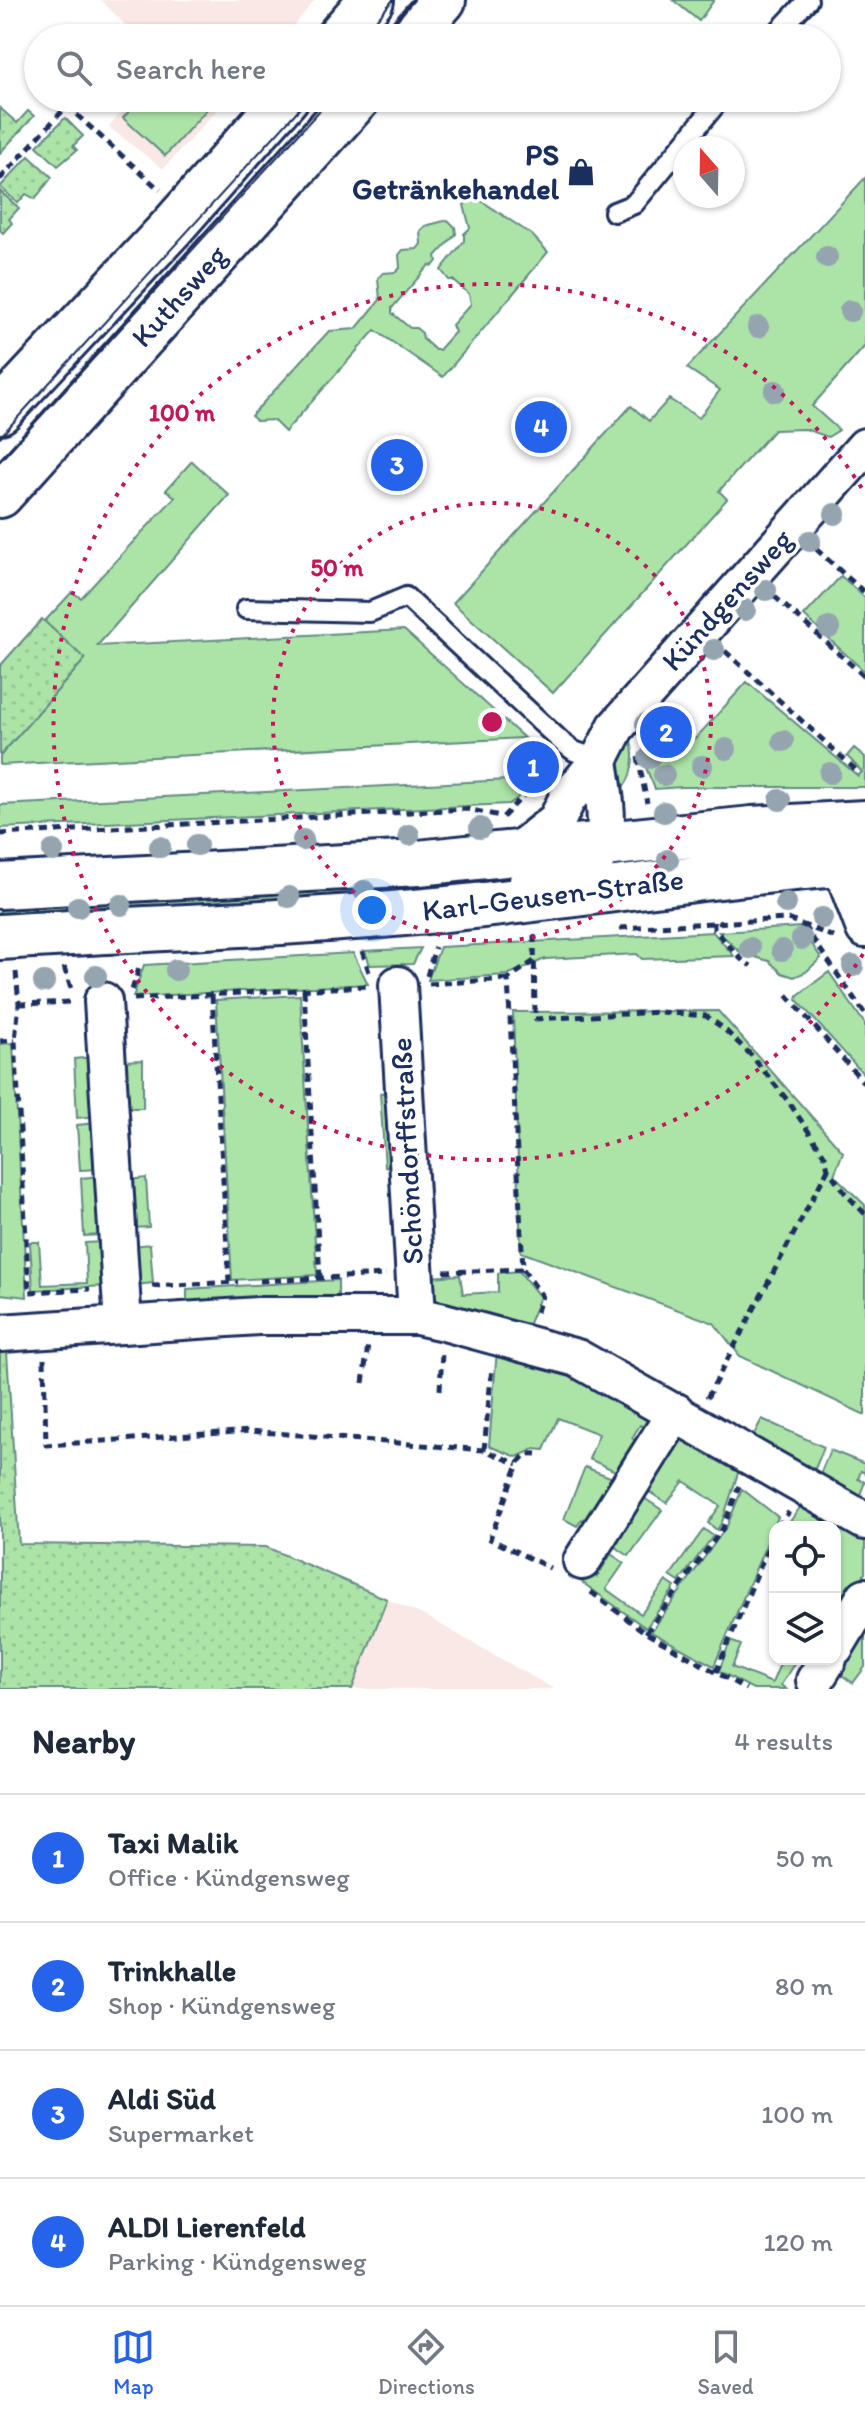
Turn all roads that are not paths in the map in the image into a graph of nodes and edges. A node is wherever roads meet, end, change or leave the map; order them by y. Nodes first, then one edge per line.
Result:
1 (371, 0) edge
2 (443, 0) edge
3 (808, 0) edge
4 (350, 24) edge
5 (422, 24) edge
6 (785, 24) edge
7 (274, 112) edge
8 (345, 112) edge
9 (710, 112) edge
10 (614, 212) dead end
11 (0, 411) edge
12 (865, 447) edge
13 (0, 495) edge
14 (246, 609) dead end
15 (599, 760) junction
16 (865, 823) edge
17 (789, 826) junction
18 (513, 837) junction
19 (604, 845) junction
20 (857, 859) edge
21 (0, 886) edge
22 (432, 910) junction
23 (854, 930) edge
24 (8, 951) edge
25 (399, 985) road end
26 (103, 1001) road end
27 (417, 1316) junction
28 (123, 1325) junction
29 (1, 1333) edge
30 (685, 1417) junction
31 (863, 1514) edge
32 (575, 1573) road end
33 (865, 1597) edge
34 (841, 1637) edge

1 - 4 main road
2 - 5 main road
3 - 6 lane
7 - 11 main road, Kuthsweg
8 - 13 main road, Kuthsweg
9 - 10 lane
12 - 15 street, Kündgensweg
14 - 15 lane
15 - 18 street, Kündgensweg
15 - 19 street
16 - 17 main road, Karl-Geusen-Straße
17 - 19 main road, Karl-Geusen-Straße
17 - 20 street
18 - 19 main road, Karl-Geusen-Straße
18 - 21 main road, Karl-Geusen-Straße
19 - 22 street
20 - 22 main road, Karl-Geusen-Straße
20 - 23 street
22 - 24 main road, Karl-Geusen-Straße
25 - 27 street, Schöndorffstraße
26 - 28 street
27 - 28 street
27 - 30 street
28 - 29 street
30 - 31 street
30 - 32 street
33 - 34 street

